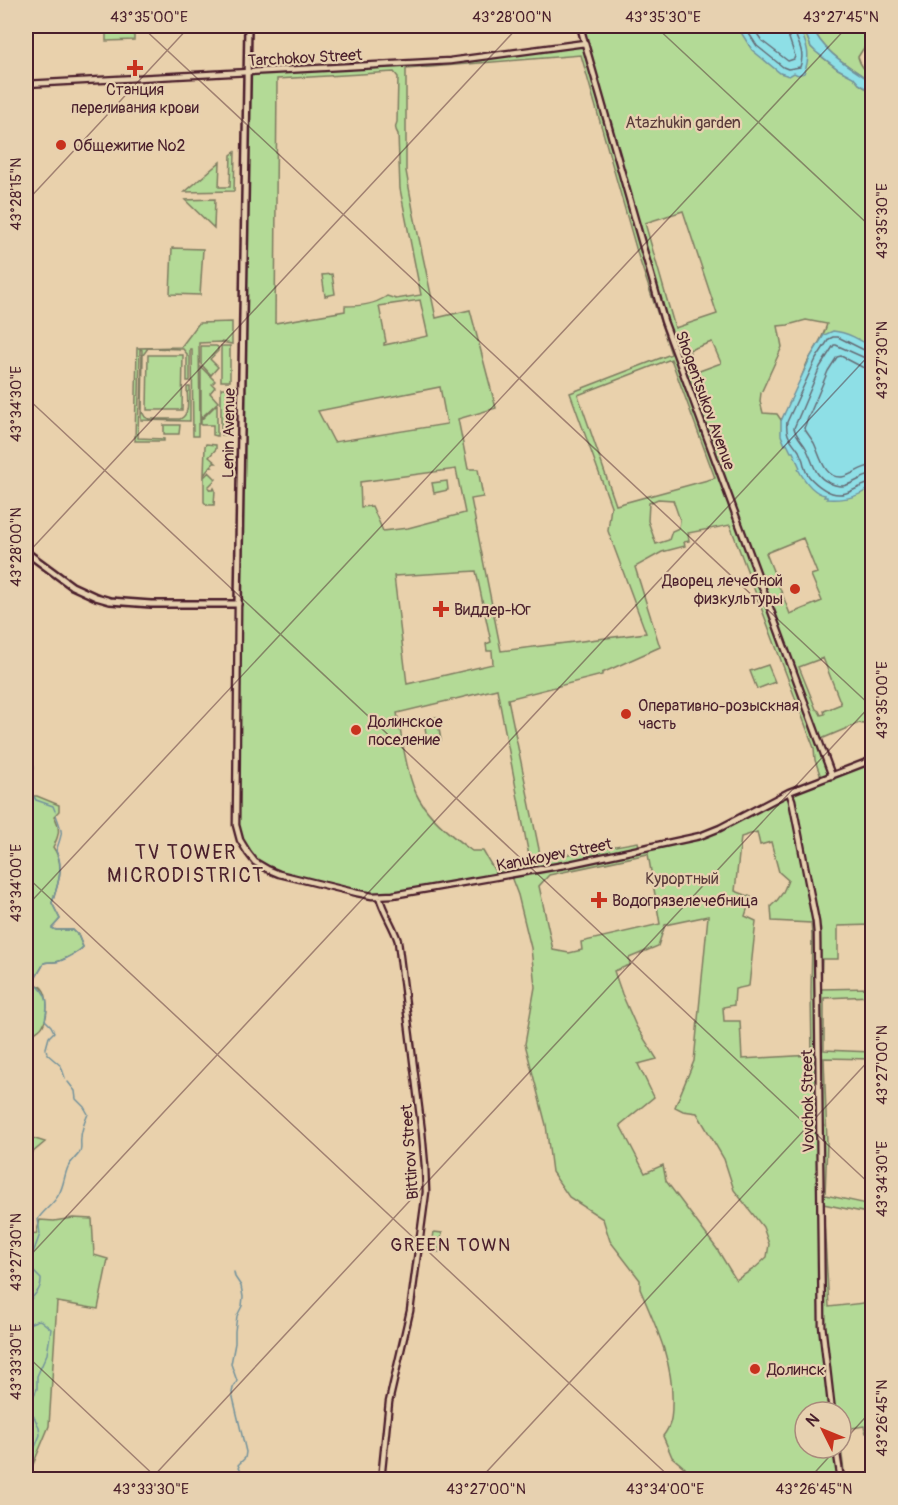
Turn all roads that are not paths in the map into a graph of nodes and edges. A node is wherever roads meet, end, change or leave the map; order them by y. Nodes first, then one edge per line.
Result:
1 (248, 26) edge
2 (580, 26) edge
3 (585, 43) junction
4 (247, 72) junction
5 (26, 84) edge
6 (26, 552) edge
7 (238, 604) junction
8 (873, 760) edge
9 (832, 776) junction
10 (789, 792) junction
11 (240, 840) joint
12 (379, 896) junction
13 (831, 1400) edge
14 (838, 1460) edge
15 (381, 1479) edge
16 (841, 1479) edge

1 - 4 main road, Lenin Avenue
2 - 3 street, Shogentsukov Avenue
3 - 4 street, Tarchokov Street
3 - 9 street, Shogentsukov Avenue
4 - 5 street, Tarchokov Street
4 - 7 main road, Lenin Avenue
6 - 7 main road
7 - 11 street, Lenin Avenue
8 - 9 street, Kanukoyev Street
9 - 10 street, Kanukoyev Street
10 - 12 street, Kanukoyev Street
10 - 13 street, Vovchok Street
11 - 12 street, Kanukoyev Street
12 - 15 street, Bittirov Street
14 - 16 street

